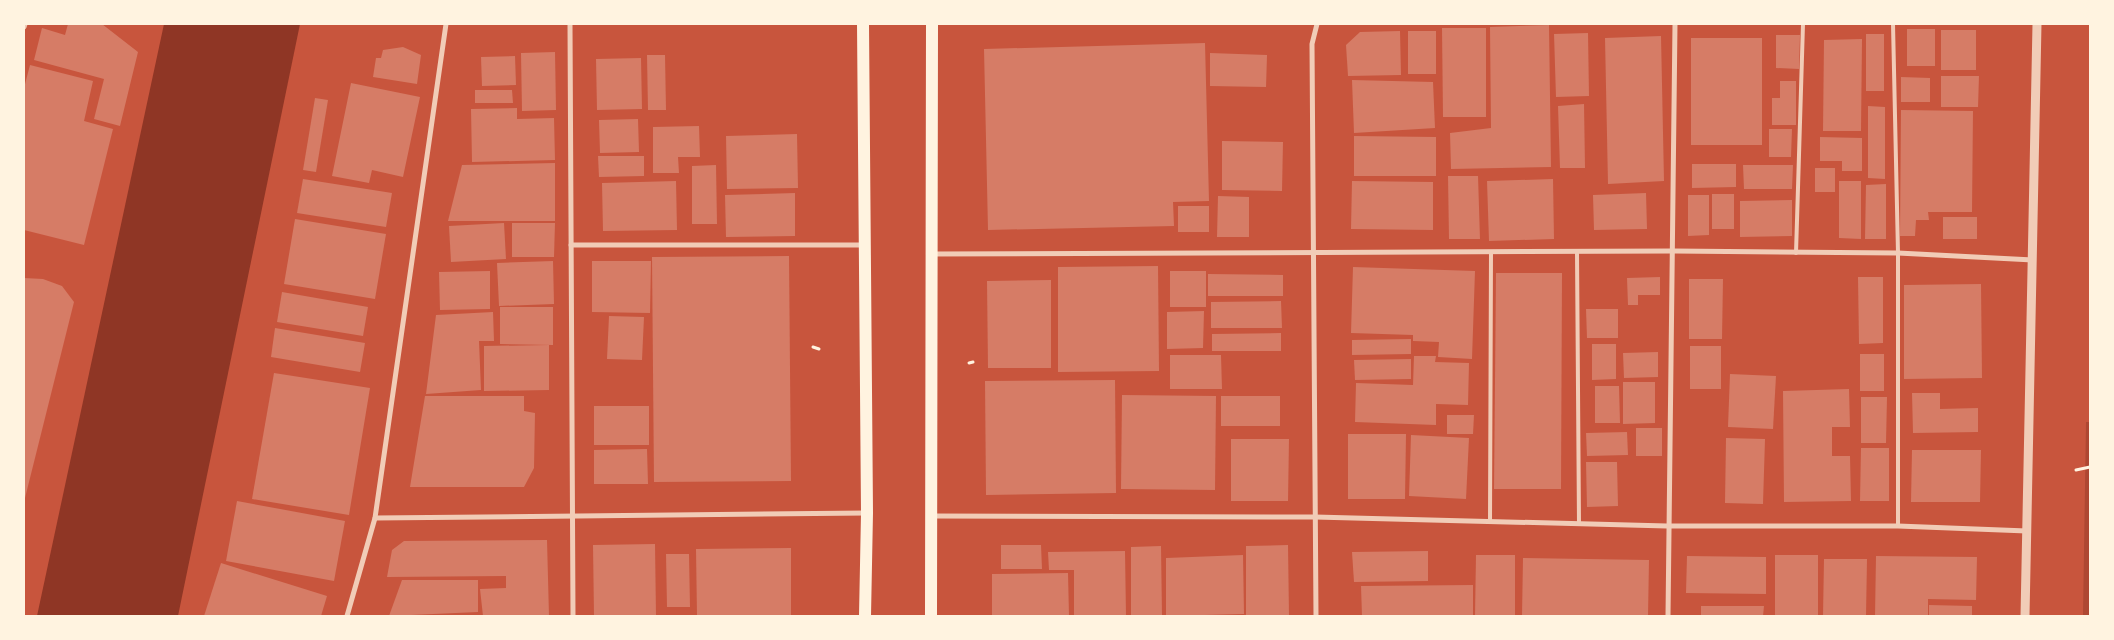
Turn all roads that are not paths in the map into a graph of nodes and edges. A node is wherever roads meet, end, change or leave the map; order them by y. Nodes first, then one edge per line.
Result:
1 (446, 24) edge
2 (570, 24) edge
3 (862, 24) edge
4 (932, 24) edge
5 (1317, 24) edge
6 (1675, 24) edge
7 (1803, 24) edge
8 (1893, 24) edge
9 (2038, 24) edge
10 (571, 244) junction
11 (865, 245) junction
12 (1674, 251) junction
13 (1491, 252) junction
14 (1577, 252) junction
15 (1314, 253) junction
16 (1796, 253) junction
17 (1898, 253) junction
18 (931, 254) junction
19 (2034, 260) junction
20 (867, 513) junction
21 (573, 516) junction
22 (932, 516) junction
23 (1315, 517) junction
24 (375, 518) junction
25 (1490, 521) junction
26 (1579, 524) junction
27 (1667, 526) junction
28 (1898, 526) junction
29 (2027, 531) junction
30 (347, 616) edge
31 (573, 616) edge
32 (865, 616) edge
33 (931, 616) edge
34 (1316, 616) edge
35 (1668, 616) edge
36 (2025, 616) edge

1 - 24 street
2 - 10 street
3 - 11 main road
4 - 18 main road
5 - 15 street
6 - 12 street
7 - 16 lane
8 - 17 lane
9 - 19 street
10 - 11 street
10 - 21 street
11 - 20 main road
12 - 14 street
12 - 16 street
12 - 27 street
13 - 14 street
13 - 15 street
13 - 25 lane
14 - 26 lane
15 - 18 street
15 - 23 street
16 - 17 street
17 - 19 street
17 - 28 lane
18 - 22 main road
19 - 29 street
20 - 21 street
20 - 32 main road
21 - 24 street
21 - 31 street
22 - 23 street
22 - 33 main road
23 - 25 street
23 - 34 street
24 - 30 street
25 - 26 street
26 - 27 street
27 - 28 street
27 - 35 street
28 - 29 street
29 - 36 street

